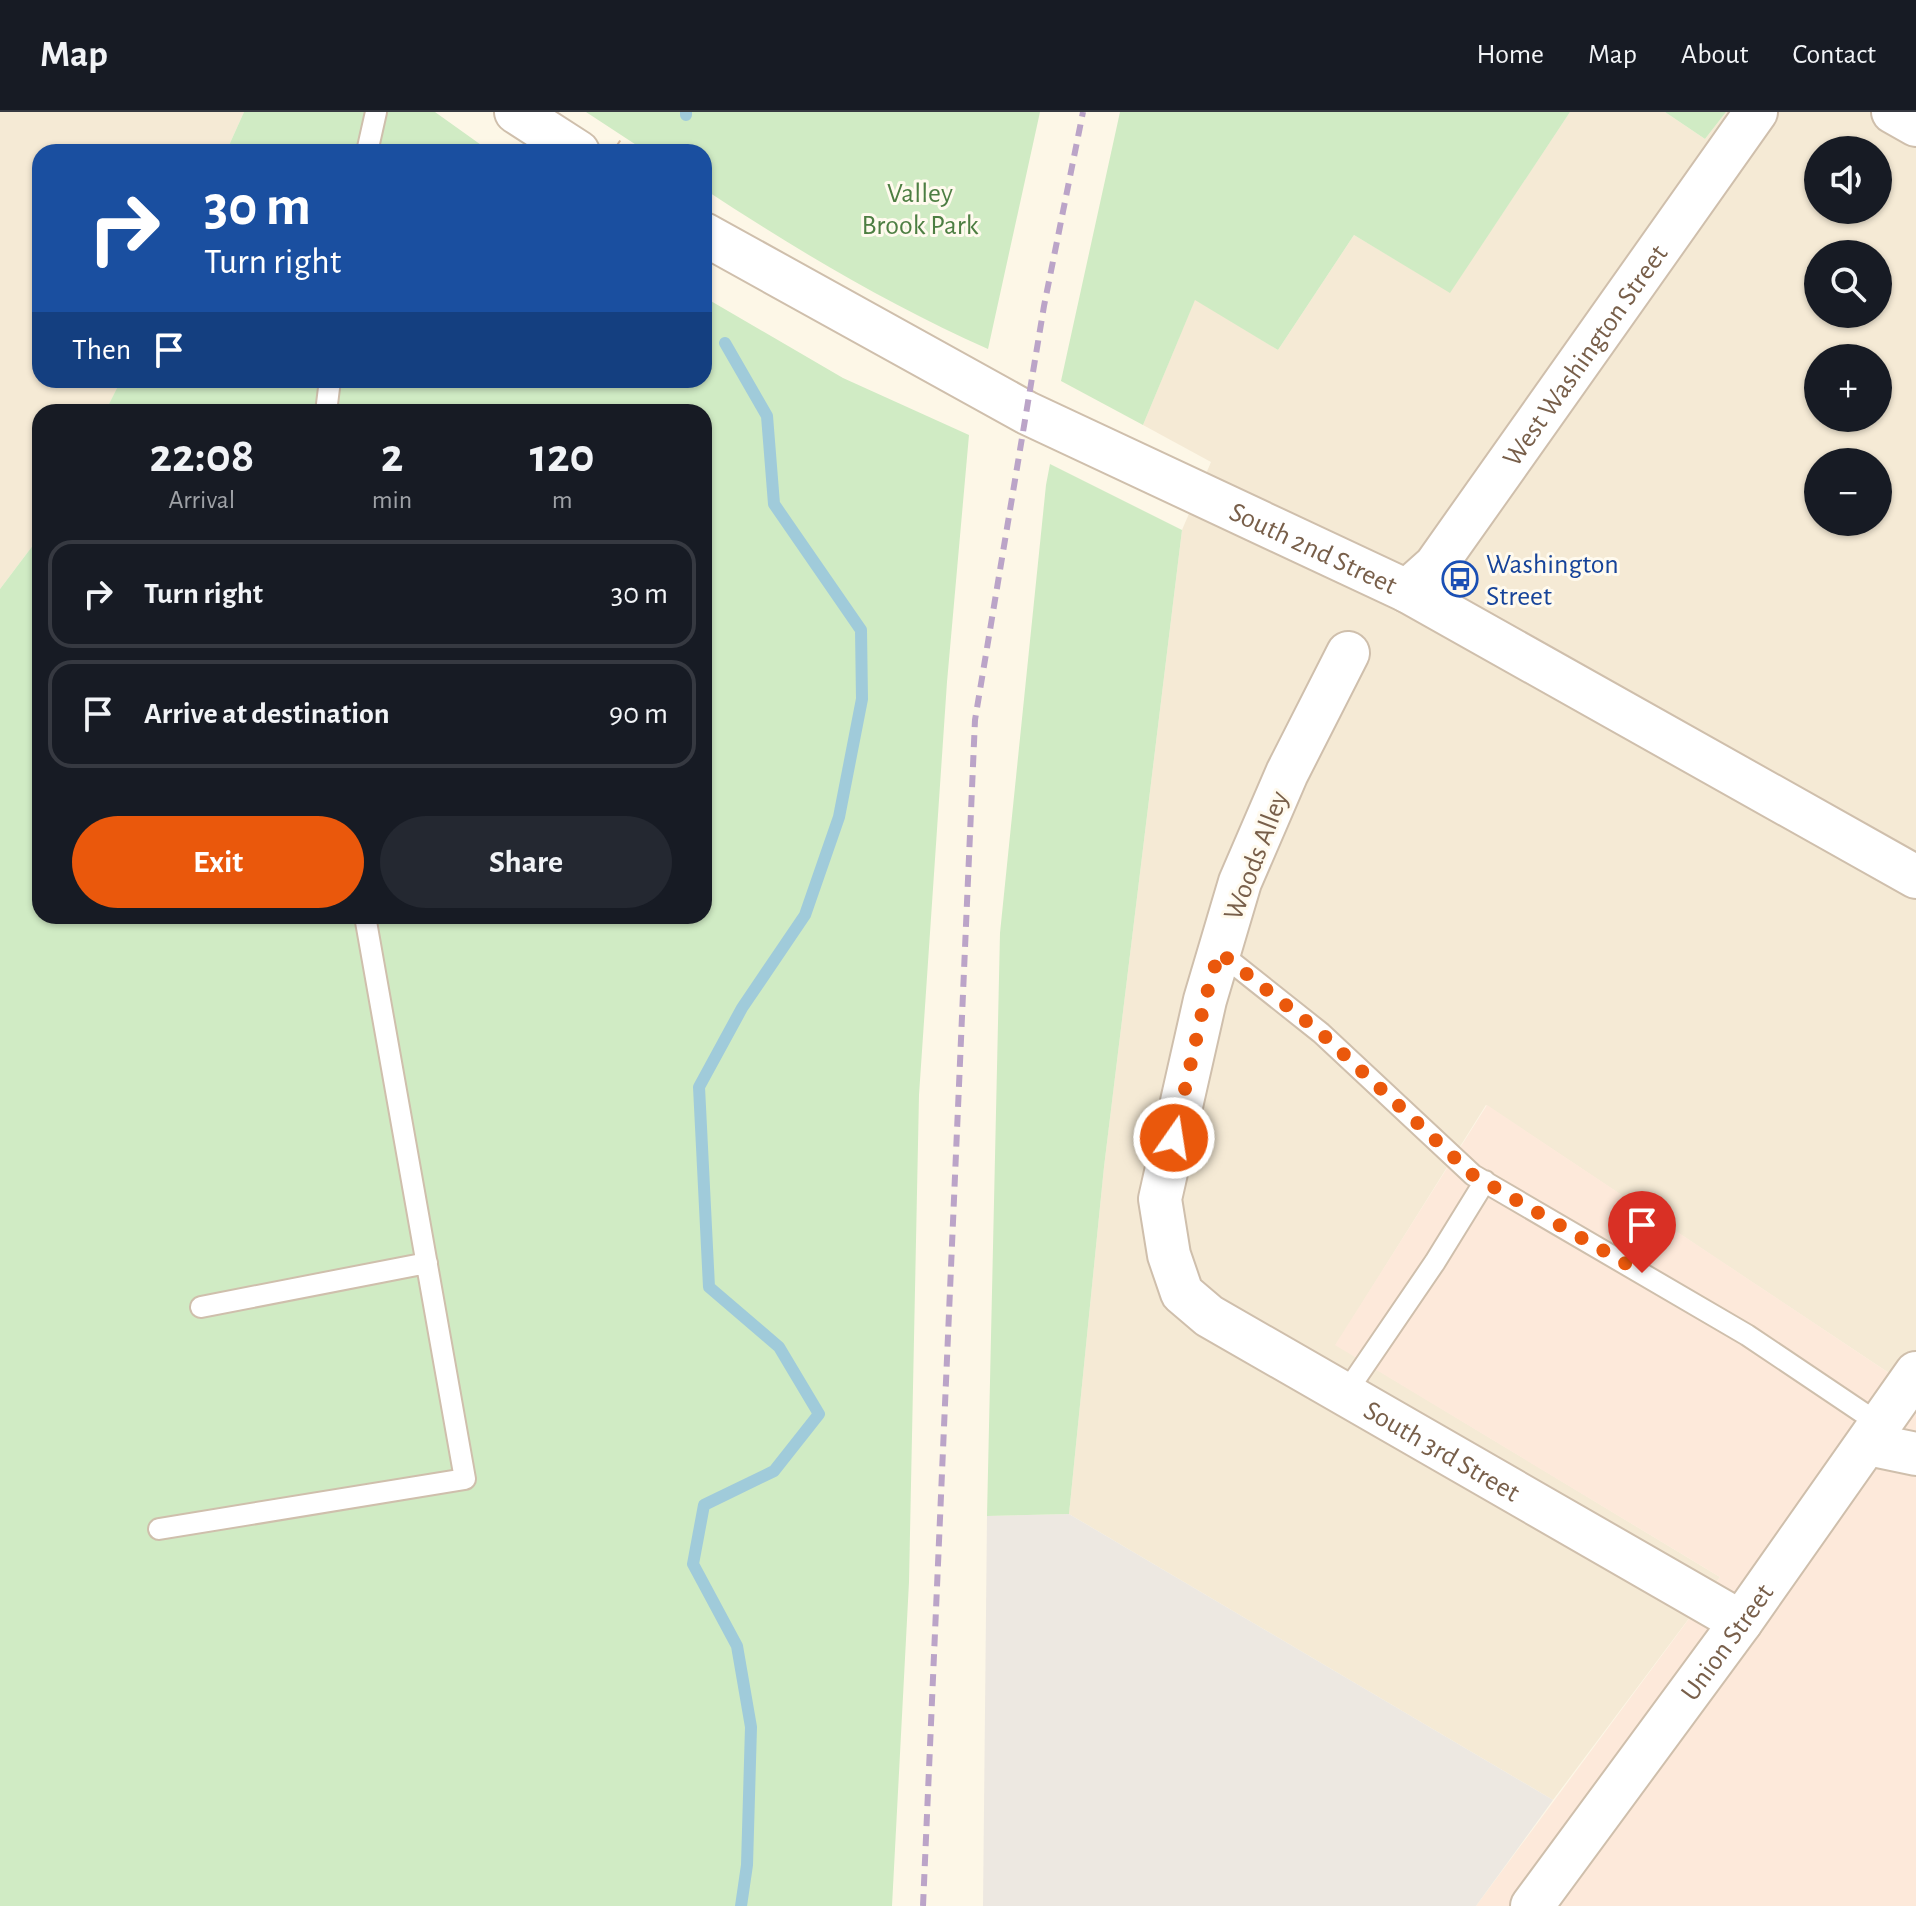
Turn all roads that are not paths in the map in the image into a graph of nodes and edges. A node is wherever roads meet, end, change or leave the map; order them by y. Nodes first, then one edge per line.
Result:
1 (376, 112) edge
2 (516, 112) edge
3 (1756, 112) edge
4 (1893, 112) edge
5 (1916, 125) edge
6 (369, 144) edge
7 (566, 144) edge
8 (712, 238) edge
9 (1407, 591) junction
10 (1348, 653) dead end
11 (1916, 877) edge
12 (366, 924) edge
13 (1219, 952) junction
14 (1485, 1181) junction
15 (1169, 1255) joint
16 (427, 1263) junction
17 (201, 1307) dead end
18 (1916, 1373) edge
19 (1345, 1394) junction
20 (1874, 1434) junction
21 (1916, 1454) edge
22 (159, 1529) dead end
23 (1741, 1622) junction
24 (1532, 1906) edge

1 - 6 lane
2 - 7 street
3 - 9 street, West Washington Street
4 - 5 street
8 - 9 street, South 2nd Street
9 - 11 street, South 2nd Street
10 - 13 street, Woods Alley
12 - 16 lane
13 - 14 lane
13 - 15 street, Woods Alley
14 - 19 lane
14 - 20 lane
15 - 19 street, South 3rd Street
16 - 17 lane
16 - 22 lane
18 - 20 street, Union Street
19 - 23 street, South 3rd Street
20 - 21 street
20 - 23 street, Union Street
23 - 24 street, Union Street

